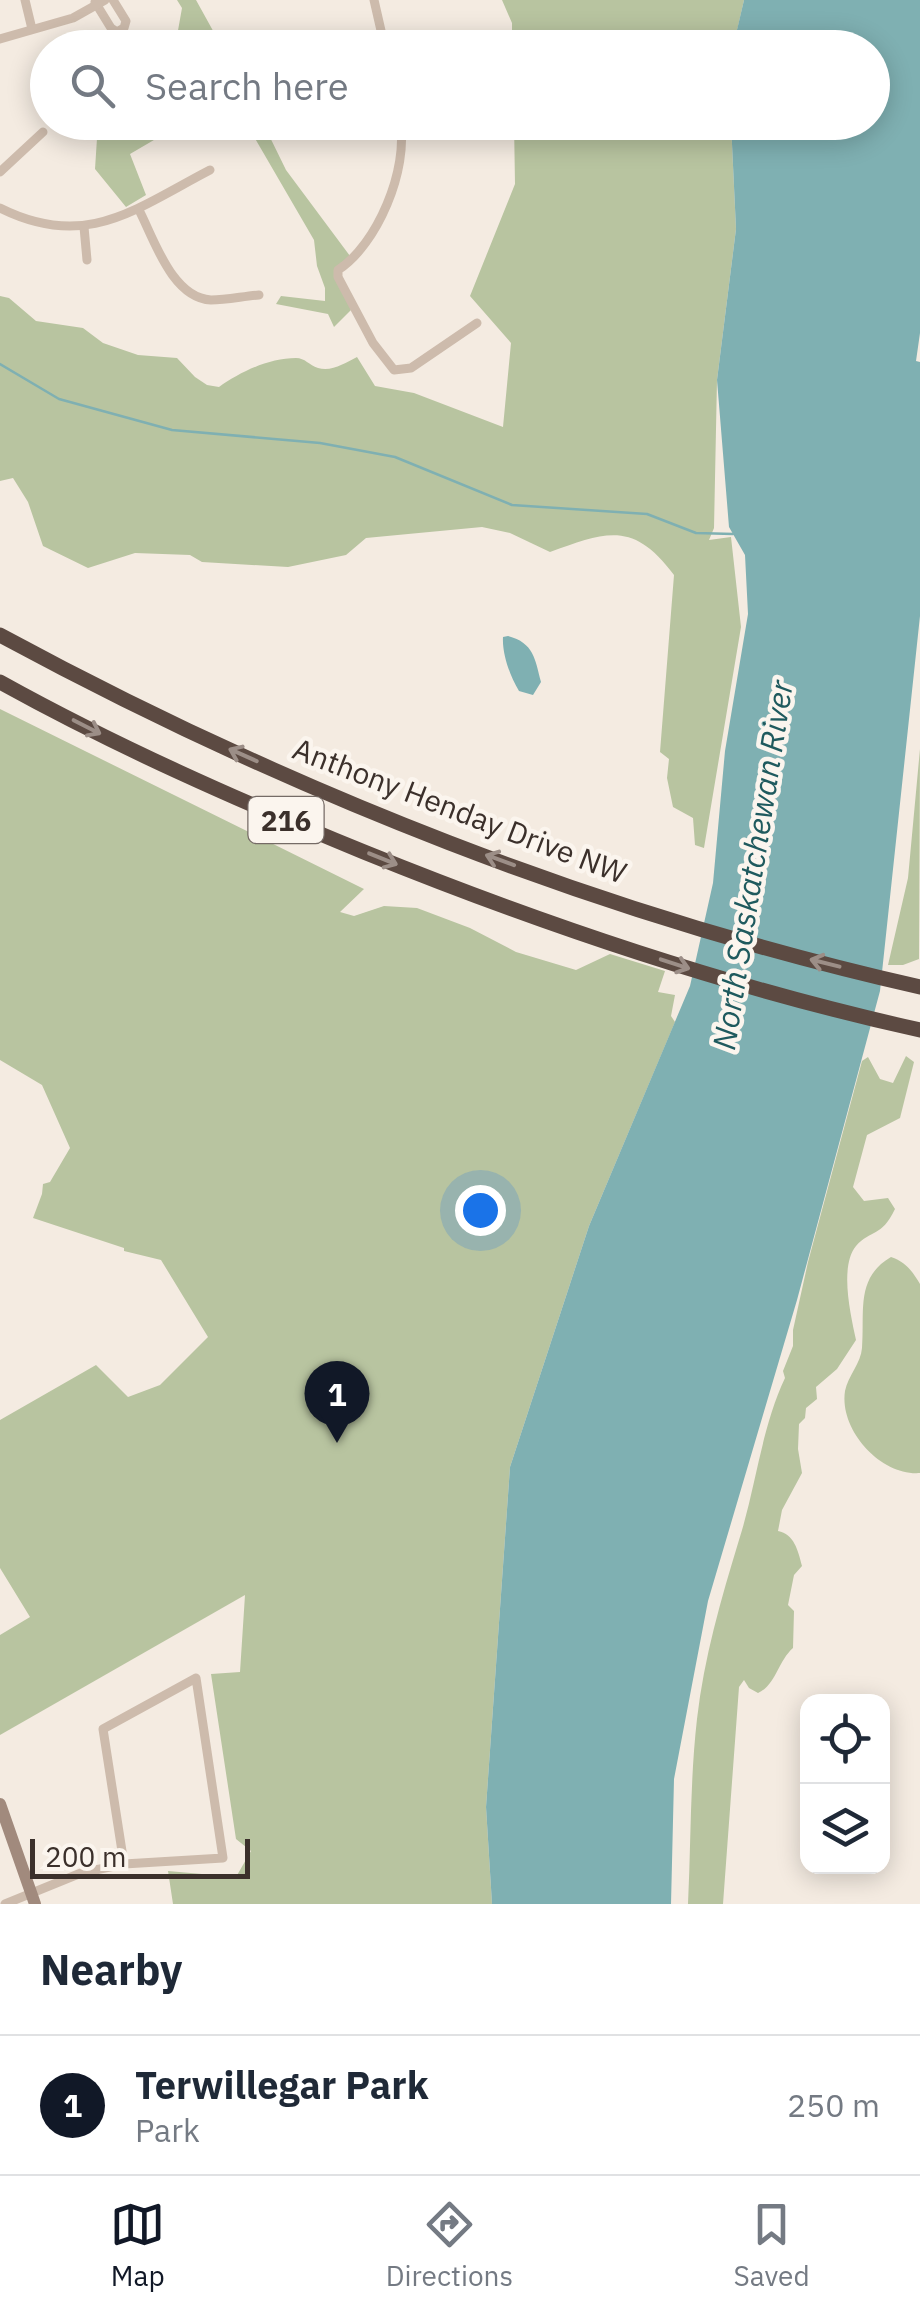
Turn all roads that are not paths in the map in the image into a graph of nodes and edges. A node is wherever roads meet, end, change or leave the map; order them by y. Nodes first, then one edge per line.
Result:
1 (25, 0) edge
2 (113, 0) edge
3 (374, 0) edge
4 (98, 2) edge
5 (32, 29) junction
6 (114, 30) edge
7 (120, 30) edge
8 (382, 30) edge
9 (0, 38) edge
10 (34, 140) edge
11 (400, 140) edge
12 (210, 170) dead end
13 (0, 172) edge
14 (0, 208) edge
15 (139, 210) junction
16 (84, 227) junction
17 (87, 260) dead end
18 (259, 295) dead end
19 (477, 323) dead end
20 (0, 636) edge
21 (0, 682) edge
22 (920, 987) edge
23 (920, 1030) edge
24 (0, 1804) edge
25 (124, 1864) junction
26 (33, 1899) edge
27 (5, 1904) edge

1 - 5 street
2 - 7 street
3 - 8 street
4 - 5 street
4 - 6 street
5 - 9 street
10 - 13 street
11 - 19 street
12 - 15 street
14 - 16 street
15 - 16 street
15 - 18 street
16 - 17 street
22 -> 20 highway, Anthony Henday Drive NW / 216
21 -> 23 highway, 216
24 - 26 street
25 - 25 street
25 - 26 street
26 - 27 street

